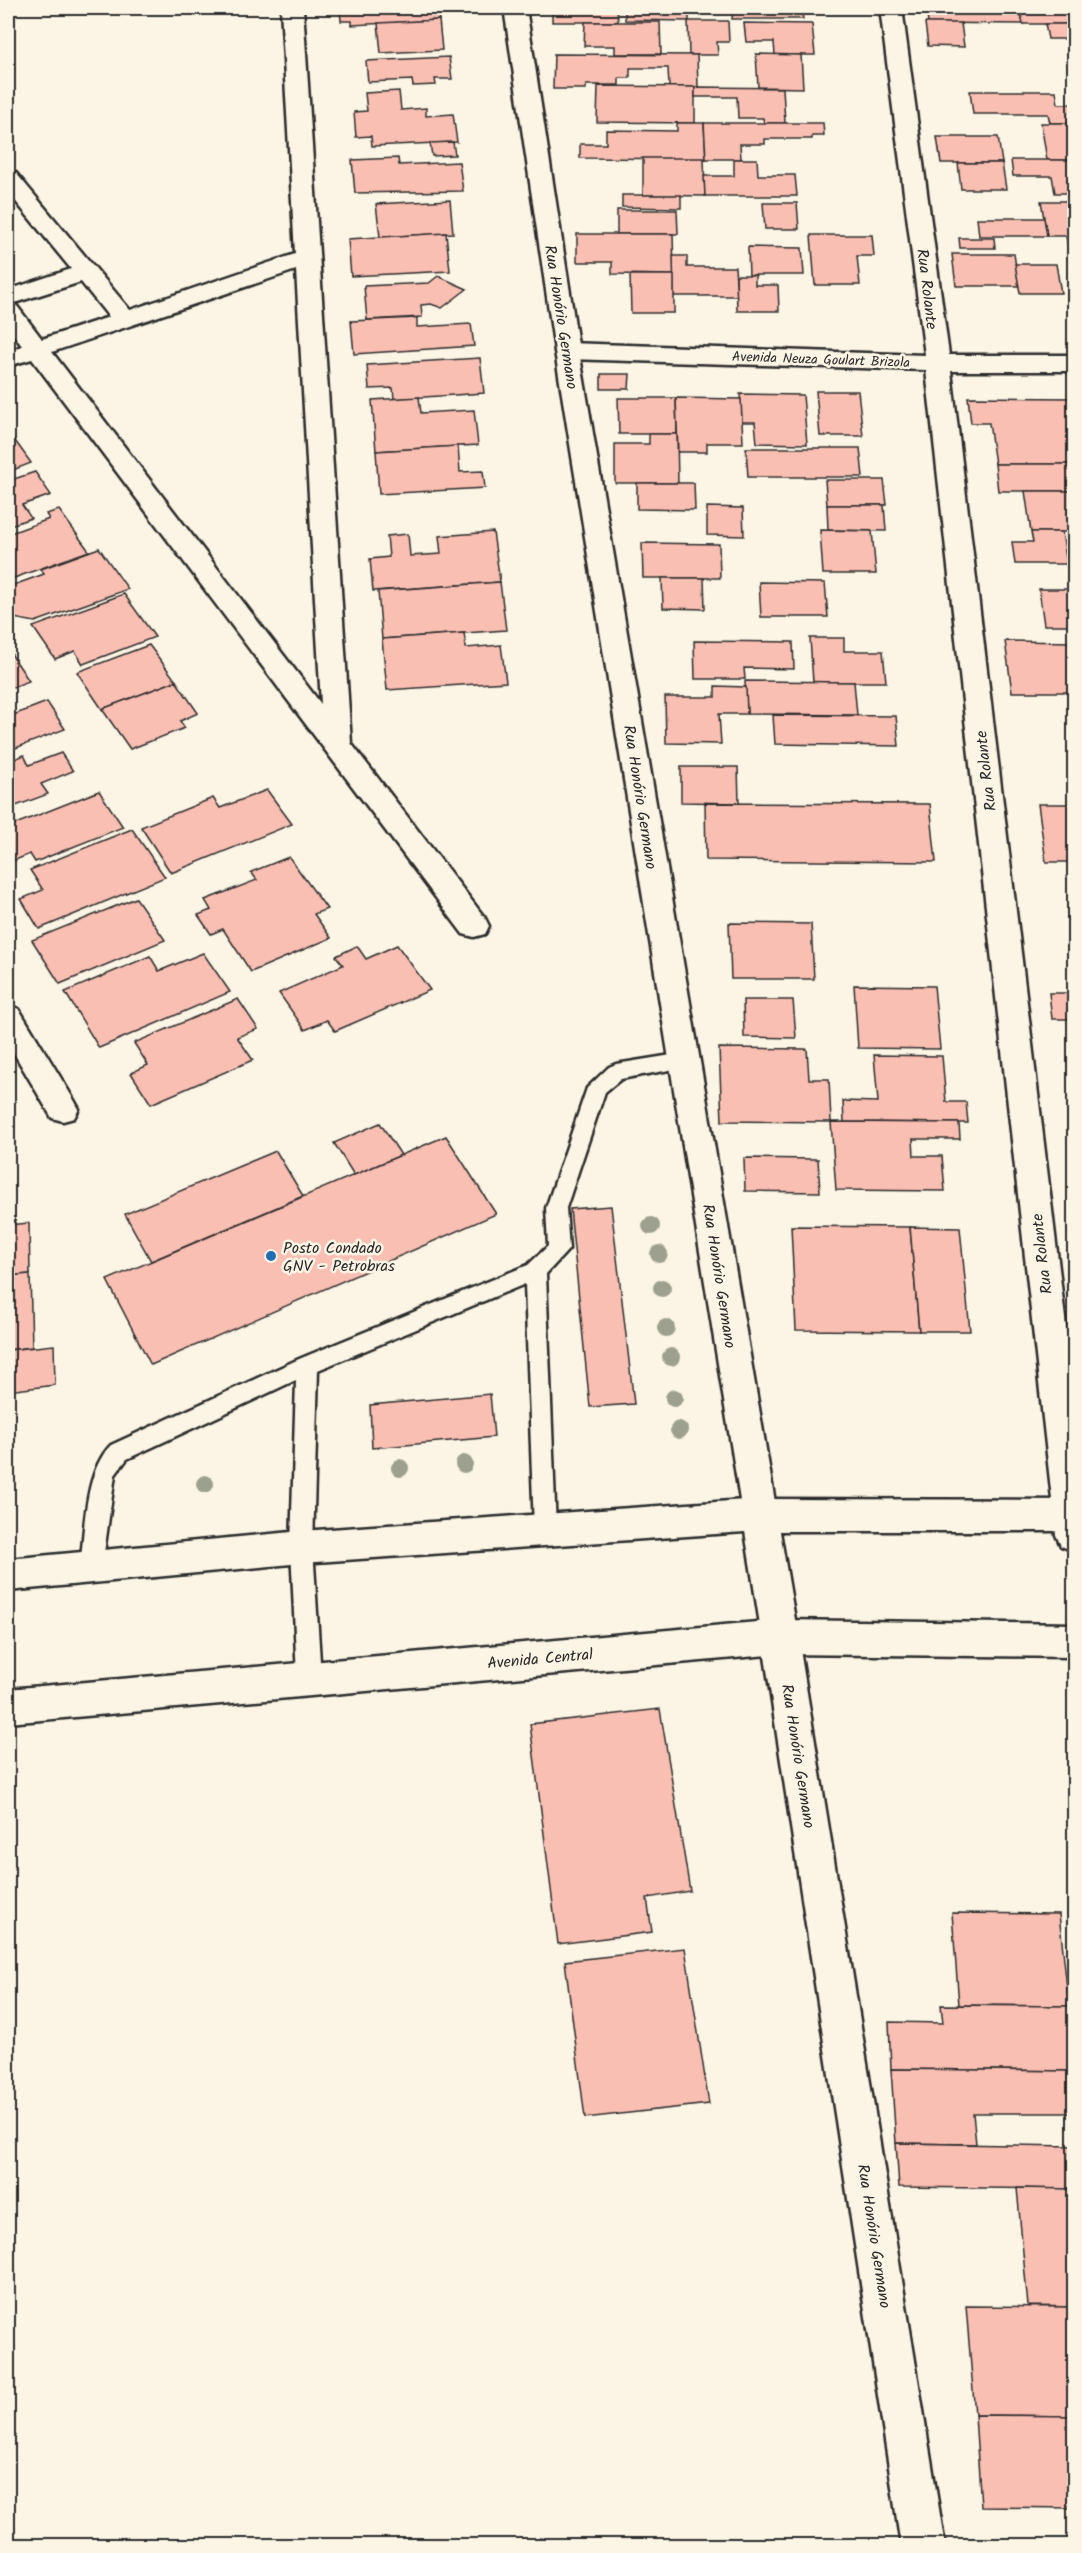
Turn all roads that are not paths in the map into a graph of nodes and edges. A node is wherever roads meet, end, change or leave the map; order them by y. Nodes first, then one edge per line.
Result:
1 (292, 8) edge
2 (515, 8) edge
3 (891, 8) edge
4 (8, 178) edge
5 (308, 258) junction
6 (87, 272) junction
7 (8, 298) edge
8 (8, 311) edge
9 (125, 320) junction
10 (36, 349) junction
11 (567, 351) junction
12 (8, 359) edge
13 (938, 363) junction
14 (1074, 363) edge
15 (337, 742) junction
16 (474, 926) dead end
17 (8, 1017) edge
18 (684, 1061) junction
19 (63, 1109) dead end
20 (535, 1270) junction
21 (307, 1365) junction
22 (759, 1515) junction
23 (1074, 1523) edge
24 (545, 1530) junction
25 (302, 1547) junction
26 (91, 1567) junction
27 (8, 1575) edge
28 (780, 1637) junction
29 (1074, 1641) edge
30 (309, 1678) junction
31 (8, 1706) edge
32 (923, 2546) edge

1 - 5 street
2 - 11 street, Rua Honório Germano
3 - 13 street, Rua Rolante
4 - 6 street
5 - 9 street
5 - 15 street
6 - 7 street
6 - 9 street
8 - 10 street
9 - 10 street
10 - 12 street
10 - 15 street
11 - 13 street, Avenida Neuza Goulart Brizola
11 - 18 street, Rua Honório Germano
13 - 14 street, Avenida Neuza Goulart Brizola
13 - 23 street, Rua Rolante
15 - 16 street
17 - 19 street
18 - 20 lane
18 - 22 street, Rua Honório Germano
20 - 21 lane
20 - 24 lane
21 - 25 lane
21 - 26 lane
22 - 23 street
22 - 24 street
22 - 28 street, Rua Honório Germano
24 - 25 street
25 - 26 street
25 - 30 lane
26 - 27 street
28 - 29 street, Avenida Central
28 - 30 street, Avenida Central
28 - 32 street, Rua Honório Germano
30 - 31 street, Avenida Central

